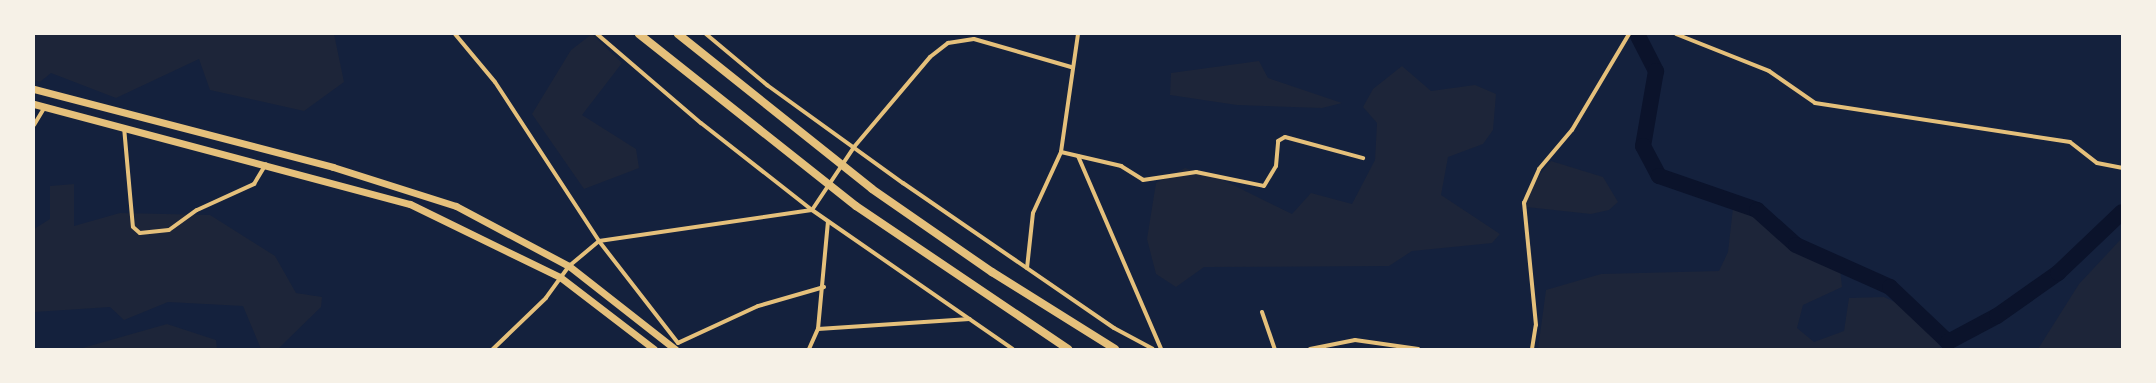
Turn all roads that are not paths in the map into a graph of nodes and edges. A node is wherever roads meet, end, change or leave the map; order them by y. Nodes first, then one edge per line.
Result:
1 (455, 34) edge
2 (597, 34) edge
3 (639, 34) edge
4 (678, 34) edge
5 (706, 34) edge
6 (1078, 34) edge
7 (1676, 34) edge
8 (1627, 35) edge
9 (1071, 67) junction
10 (34, 89) edge
11 (34, 104) edge
12 (45, 107) junction
13 (34, 125) edge
14 (124, 127) junction
15 (854, 147) junction
16 (1061, 152) junction
17 (1078, 156) junction
18 (1363, 158) dead end
19 (266, 164) junction
20 (2122, 168) edge
21 (812, 210) junction
22 (828, 220) junction
23 (599, 241) junction
24 (569, 266) junction
25 (1026, 268) junction
26 (560, 276) junction
27 (824, 287) junction
28 (1262, 312) dead end
29 (970, 319) junction
30 (818, 329) junction
31 (493, 349) edge
32 (654, 349) edge
33 (675, 349) edge
34 (809, 349) edge
35 (1013, 349) edge
36 (1068, 349) edge
37 (1115, 349) edge
38 (1153, 349) edge
39 (1161, 349) edge
40 (1276, 349) edge
41 (1310, 349) edge
42 (1418, 349) edge
43 (1532, 349) edge

1 - 23 street
2 - 21 street
3 - 36 highway
4 - 37 highway
5 - 15 street
6 - 9 street
7 - 20 street
8 - 43 street
9 - 15 street
9 - 16 street
10 - 24 highway
11 - 12 highway
12 - 13 street
12 - 14 highway
14 - 19 highway
14 - 19 street
15 - 21 street
15 - 25 street
16 - 17 street
16 - 25 street
17 - 18 street
17 - 39 street
19 - 26 highway
21 - 22 street
21 - 23 street
22 - 27 street
22 - 29 street
23 - 24 street
23 - 27 street
24 - 26 street
24 - 33 highway
25 - 38 street
26 - 31 street
26 - 32 highway
27 - 30 street
28 - 40 street
29 - 30 street
29 - 35 street
30 - 34 street
41 - 42 street

